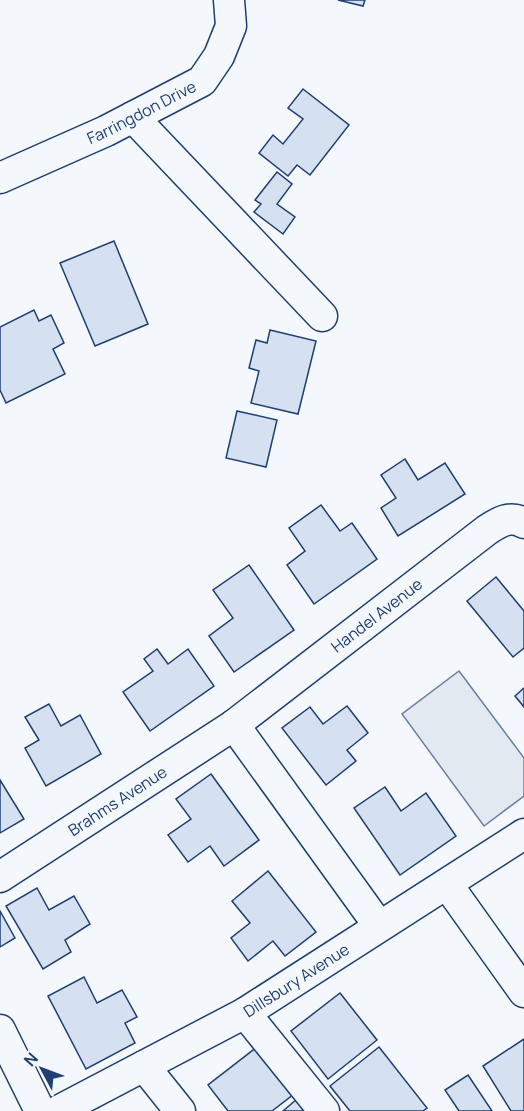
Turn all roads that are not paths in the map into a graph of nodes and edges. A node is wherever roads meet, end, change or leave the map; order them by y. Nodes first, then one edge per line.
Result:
1 (229, 0) edge
2 (133, 117) junction
3 (0, 178) edge
4 (322, 316) dead end
5 (524, 523) edge
6 (234, 725) junction
7 (524, 834) edge
8 (0, 877) edge
9 (447, 884) junction
10 (380, 926) junction
11 (524, 992) edge
12 (245, 1013) junction
13 (0, 1030) edge
14 (144, 1066) junction
15 (40, 1111) edge
16 (58, 1111) edge
17 (180, 1111) edge
18 (324, 1111) edge

1 - 2 street, Farringdon Drive
2 - 3 street, Farringdon Drive
2 - 4 street
5 - 6 street, Handel Avenue
6 - 8 street, Brahms Avenue
6 - 10 street
7 - 9 street, Dillsbury Avenue
9 - 10 street, Dillsbury Avenue
9 - 11 street
10 - 12 street, Dillsbury Avenue
12 - 14 street, Dillsbury Avenue
12 - 18 street
13 - 15 street
14 - 16 street, Dillsbury Avenue
14 - 17 street

